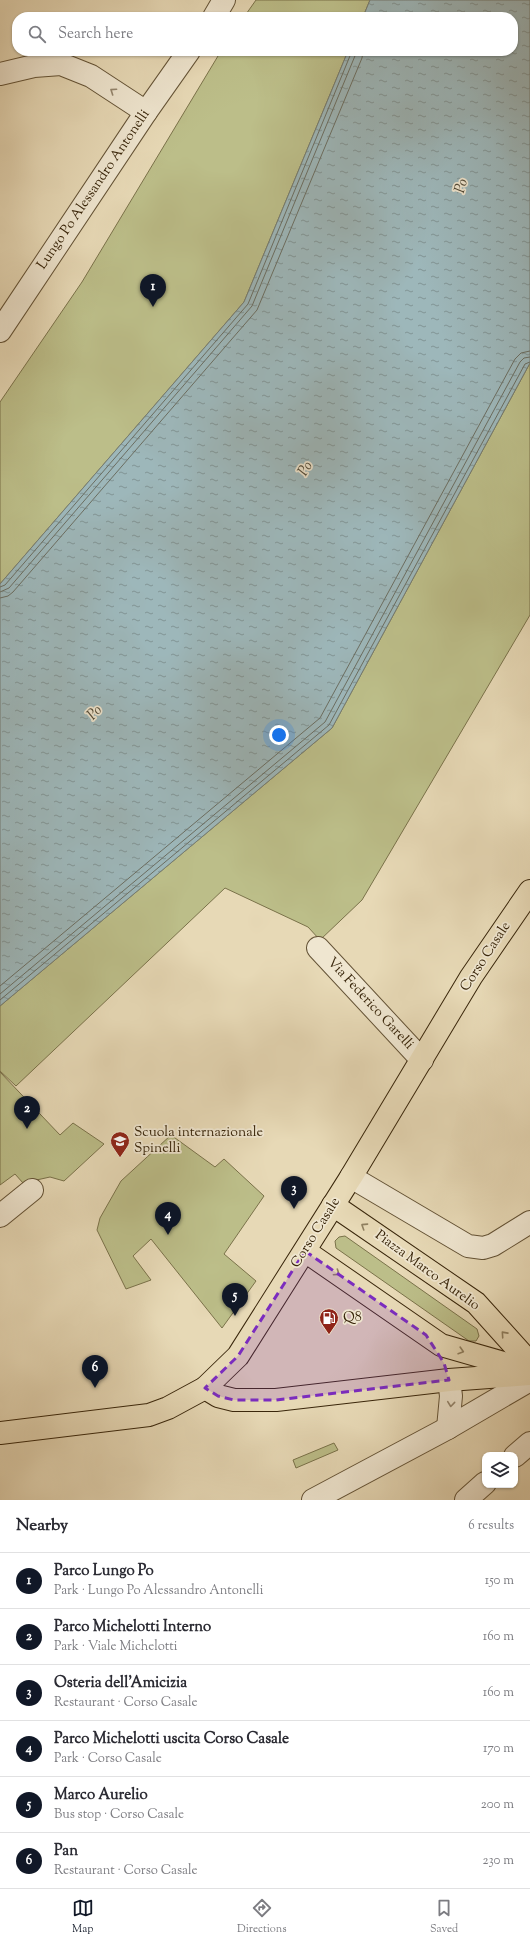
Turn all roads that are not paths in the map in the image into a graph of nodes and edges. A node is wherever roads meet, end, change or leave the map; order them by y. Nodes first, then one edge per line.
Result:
1 (224, 0) edge
2 (217, 12) edge
3 (185, 56) edge
4 (0, 74) edge
5 (146, 112) junction
6 (0, 331) edge
7 (530, 891) edge
8 (318, 948) dead end
9 (422, 1060) junction
10 (351, 1177) junction
11 (32, 1190) dead end
12 (333, 1205) junction
13 (0, 1216) edge
14 (530, 1222) edge
15 (304, 1251) junction
16 (426, 1335) junction
17 (530, 1363) edge
18 (530, 1371) edge
19 (530, 1374) edge
20 (449, 1380) junction
21 (530, 1380) edge
22 (205, 1388) junction
23 (448, 1428) junction
24 (0, 1433) edge
25 (482, 1486) edge
26 (313, 1500) edge
27 (466, 1500) edge

1 - 2 street
3 - 5 street, Lungo Po Alessandro Antonelli
5 -> 4 street
5 - 6 street, Lungo Po Alessandro Antonelli
7 - 9 main road, Corso Casale
8 - 9 street, Via Federico Garelli
9 - 10 main road, Corso Casale
10 - 12 main road, Corso Casale
10 - 14 street
11 - 13 street
12 - 15 main road, Corso Casale
17 -> 12 main road, Piazza Marco Aurelio
15 -> 16 main road
15 - 22 main road, Corso Casale
16 -> 18 main road
16 - 20 main road
19 - 20 main road
20 - 22 main road
20 -> 23 street
21 - 23 street
22 - 24 main road, Corso Casale
23 - 26 street
25 - 27 street

